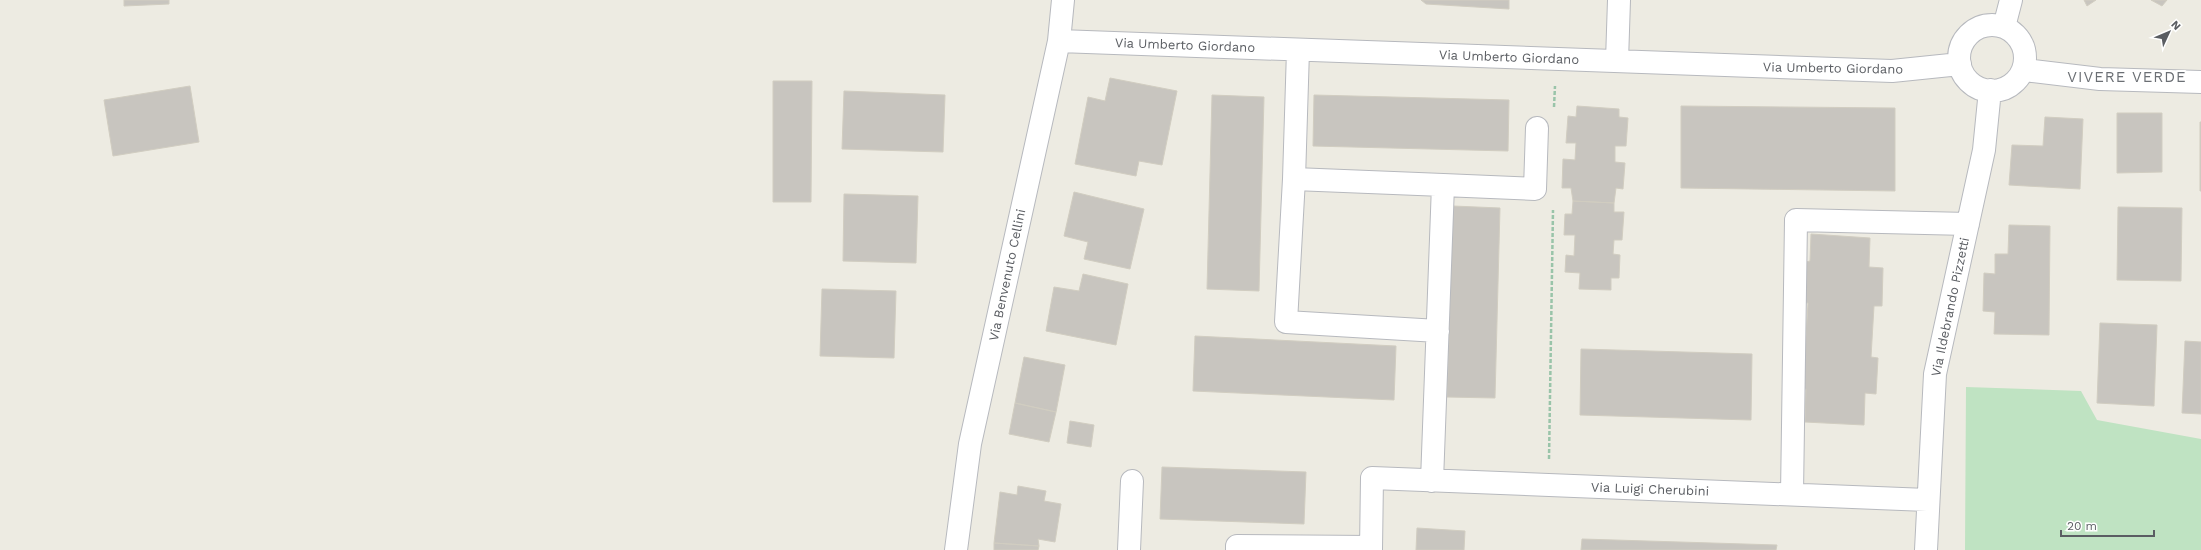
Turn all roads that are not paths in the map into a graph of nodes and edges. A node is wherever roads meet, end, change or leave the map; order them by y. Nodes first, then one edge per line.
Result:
1 (1063, 0) edge
2 (1619, 0) edge
3 (2011, 0) edge
4 (2004, 27) junction
5 (1059, 41) junction
6 (1298, 50) junction
7 (1617, 61) junction
8 (1960, 64) junction
9 (2024, 70) junction
10 (2201, 82) edge
11 (1990, 90) junction
12 (1537, 128) dead end
13 (1294, 179) junction
14 (1443, 185) junction
15 (1968, 224) junction
16 (1438, 331) junction
17 (1132, 481) dead end
18 (1432, 481) junction
19 (1792, 494) junction
20 (1927, 500) junction
21 (1371, 549) edge
22 (956, 550) edge
23 (1129, 550) edge
24 (1237, 550) edge
25 (1926, 550) edge

1 - 5 street, Via Benvenuto Cellini
2 - 7 street
3 - 4 street
4 - 8 street
4 - 9 street
5 - 6 street, Via Umberto Giordano
5 - 22 street, Via Benvenuto Cellini
6 - 7 street, Via Umberto Giordano
6 - 13 street
7 - 8 street, Via Umberto Giordano
8 - 11 street
9 - 10 street
9 - 11 street
11 - 15 street, Via Ildebrando Pizzetti
12 - 14 street
13 - 14 street
13 - 16 street
14 - 16 street
15 - 19 street
15 - 20 street, Via Ildebrando Pizzetti
16 - 18 street
17 - 23 street
18 - 19 street, Via Luigi Cherubini
18 - 21 street, Via Luigi Cherubini
19 - 20 street, Via Luigi Cherubini
20 - 25 street, Via Ildebrando Pizzetti
21 - 24 street

